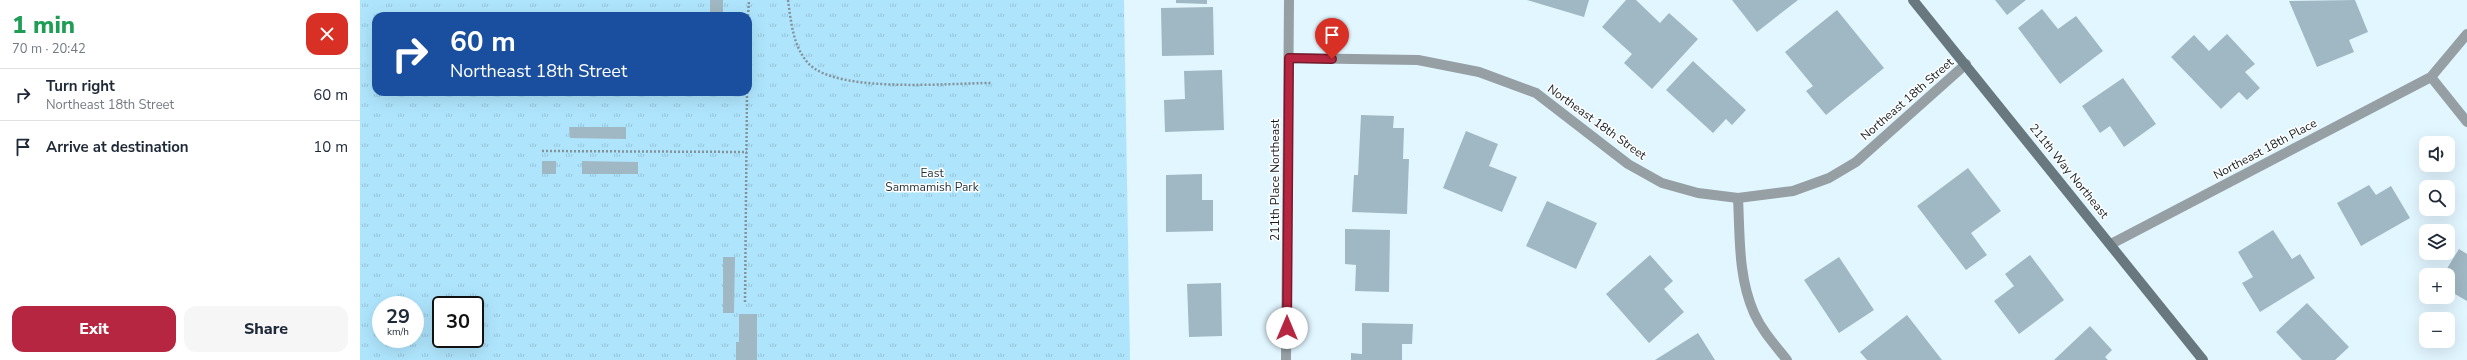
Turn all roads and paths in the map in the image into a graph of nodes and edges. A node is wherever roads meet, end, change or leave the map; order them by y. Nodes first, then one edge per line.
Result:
1 (749, 0) edge
2 (788, 0) edge
3 (1288, 0) edge
4 (1913, 0) edge
5 (748, 12) edge
6 (2467, 34) edge
7 (1289, 58) junction
8 (1966, 64) junction
9 (2431, 77) junction
10 (991, 83) dead end
11 (747, 96) edge
12 (2467, 122) edge
13 (542, 151) dead end
14 (747, 152) junction
15 (1738, 198) junction
16 (2111, 244) junction
17 (745, 302) dead end
18 (1286, 360) edge
19 (1787, 360) edge
20 (2203, 360) edge

1 - 5 path
2 - 10 path
3 - 7 street, 211th Place Northeast
4 - 8 street, 211th Way Northeast
6 - 9 street
7 - 15 street, Northeast 18th Street
7 - 18 street, 211th Place Northeast
8 - 15 street, Northeast 18th Street
8 - 16 street, 211th Way Northeast
9 - 12 street
9 - 16 street, Northeast 18th Place
11 - 14 path
13 - 14 path
14 - 17 path
15 - 19 street
16 - 20 street, 211th Way Northeast

